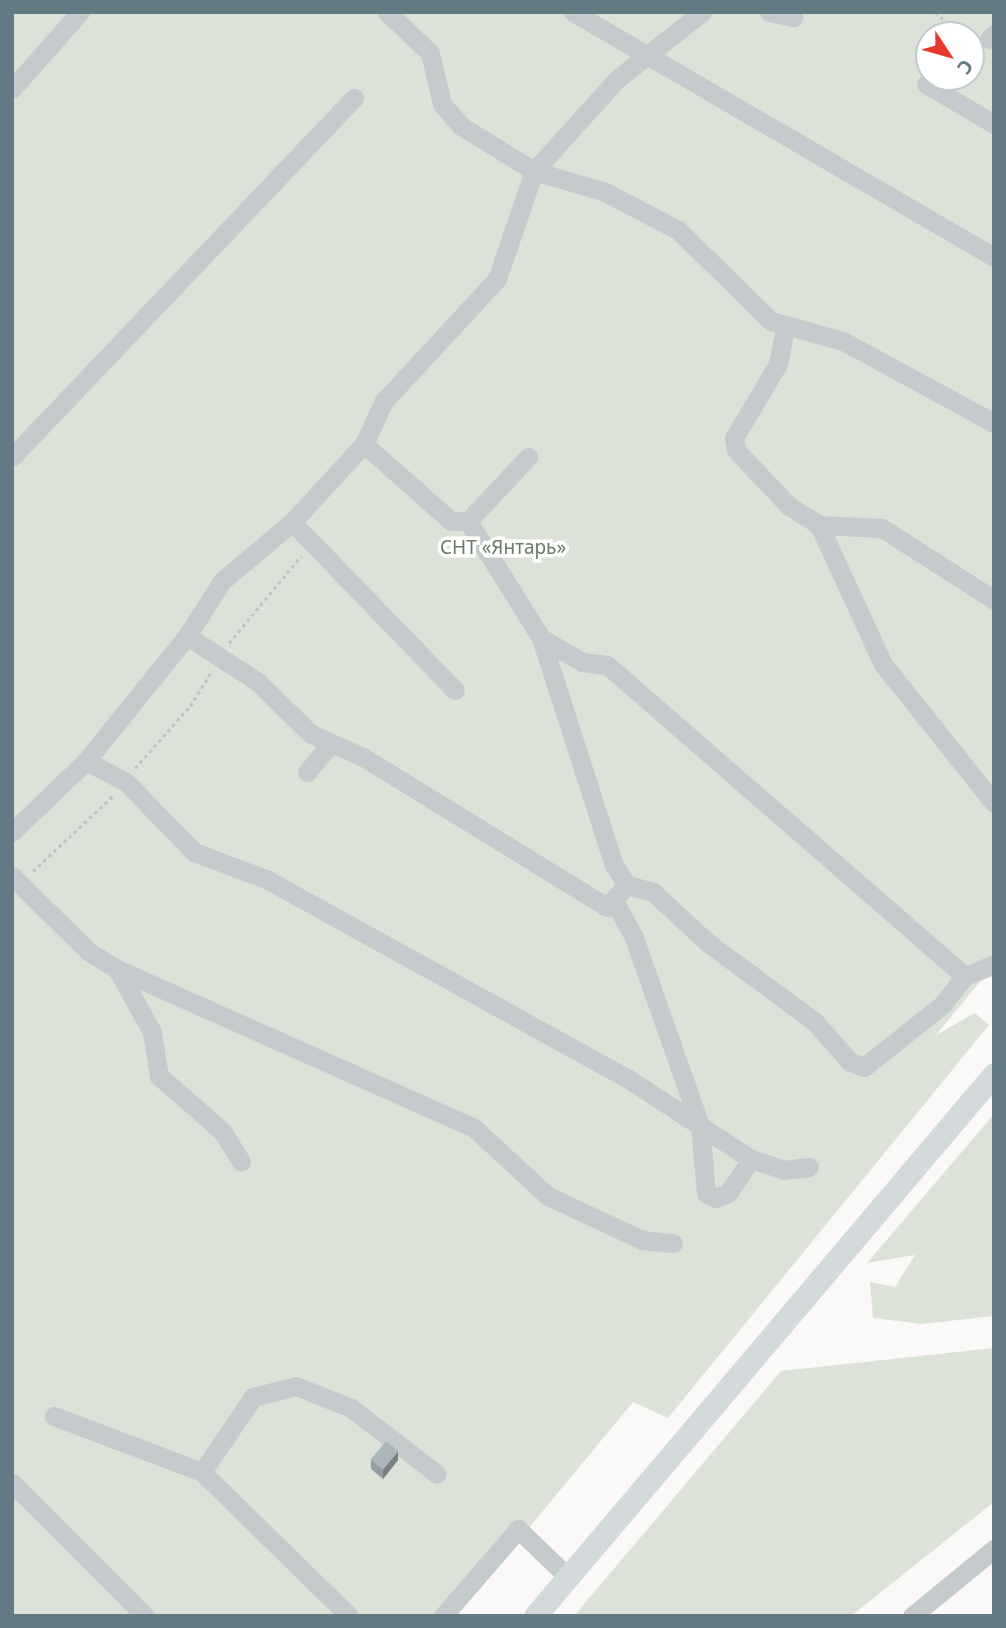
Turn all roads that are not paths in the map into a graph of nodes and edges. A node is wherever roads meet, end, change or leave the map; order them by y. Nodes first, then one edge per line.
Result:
1 (80, 12) edge
2 (387, 12) edge
3 (573, 12) edge
4 (702, 12) edge
5 (769, 12) edge
6 (793, 17) dead end
7 (648, 54) junction
8 (12, 89) edge
9 (938, 91) edge
10 (354, 98) dead end
11 (994, 124) edge
12 (534, 171) junction
13 (994, 257) edge
14 (785, 328) junction
15 (994, 423) edge
16 (364, 444) junction
17 (12, 457) edge
18 (528, 457) dead end
19 (468, 521) junction
20 (292, 522) junction
21 (819, 525) junction
22 (994, 600) edge
23 (187, 636) junction
24 (541, 638) junction
25 (455, 690) dead end
26 (329, 746) junction
27 (86, 761) junction
28 (307, 772) dead end
29 (994, 803) edge
30 (12, 832) edge
31 (17, 880) edge
32 (627, 885) junction
33 (615, 903) junction
34 (994, 964) edge
35 (117, 969) junction
36 (965, 976) junction
37 (994, 1074) edge
38 (700, 1125) junction
39 (751, 1159) junction
40 (241, 1162) dead end
41 (809, 1167) dead end
42 (673, 1242) dead end
43 (54, 1416) dead end
44 (202, 1472) junction
45 (437, 1474) dead end
46 (12, 1483) edge
47 (994, 1549) edge
48 (568, 1577) junction
49 (145, 1616) edge
50 (349, 1616) edge
51 (443, 1616) edge
52 (535, 1616) edge
53 (912, 1616) edge

1 - 8 street
2 - 12 street
3 - 7 street
4 - 7 street
5 - 6 street
7 - 12 street
7 - 13 street
9 - 11 street
10 - 17 street
12 - 14 street
12 - 16 street
14 - 15 street
14 - 21 street
16 - 19 street
16 - 20 street
18 - 19 street
19 - 24 street
20 - 23 street
20 - 25 street
21 - 22 street
21 - 29 street
23 - 26 street
23 - 27 street
24 - 32 street
24 - 36 street
26 - 28 street
26 - 33 street
27 - 30 street
27 - 38 street
31 - 35 street
32 - 33 street
32 - 36 street
33 - 38 street
34 - 36 street
35 - 40 street
35 - 42 street
37 - 48 main road
38 - 39 street
38 - 39 street
39 - 41 street
43 - 44 street
44 - 45 street
44 - 50 street
46 - 49 street
47 - 53 street
48 - 51 street
48 - 52 main road

